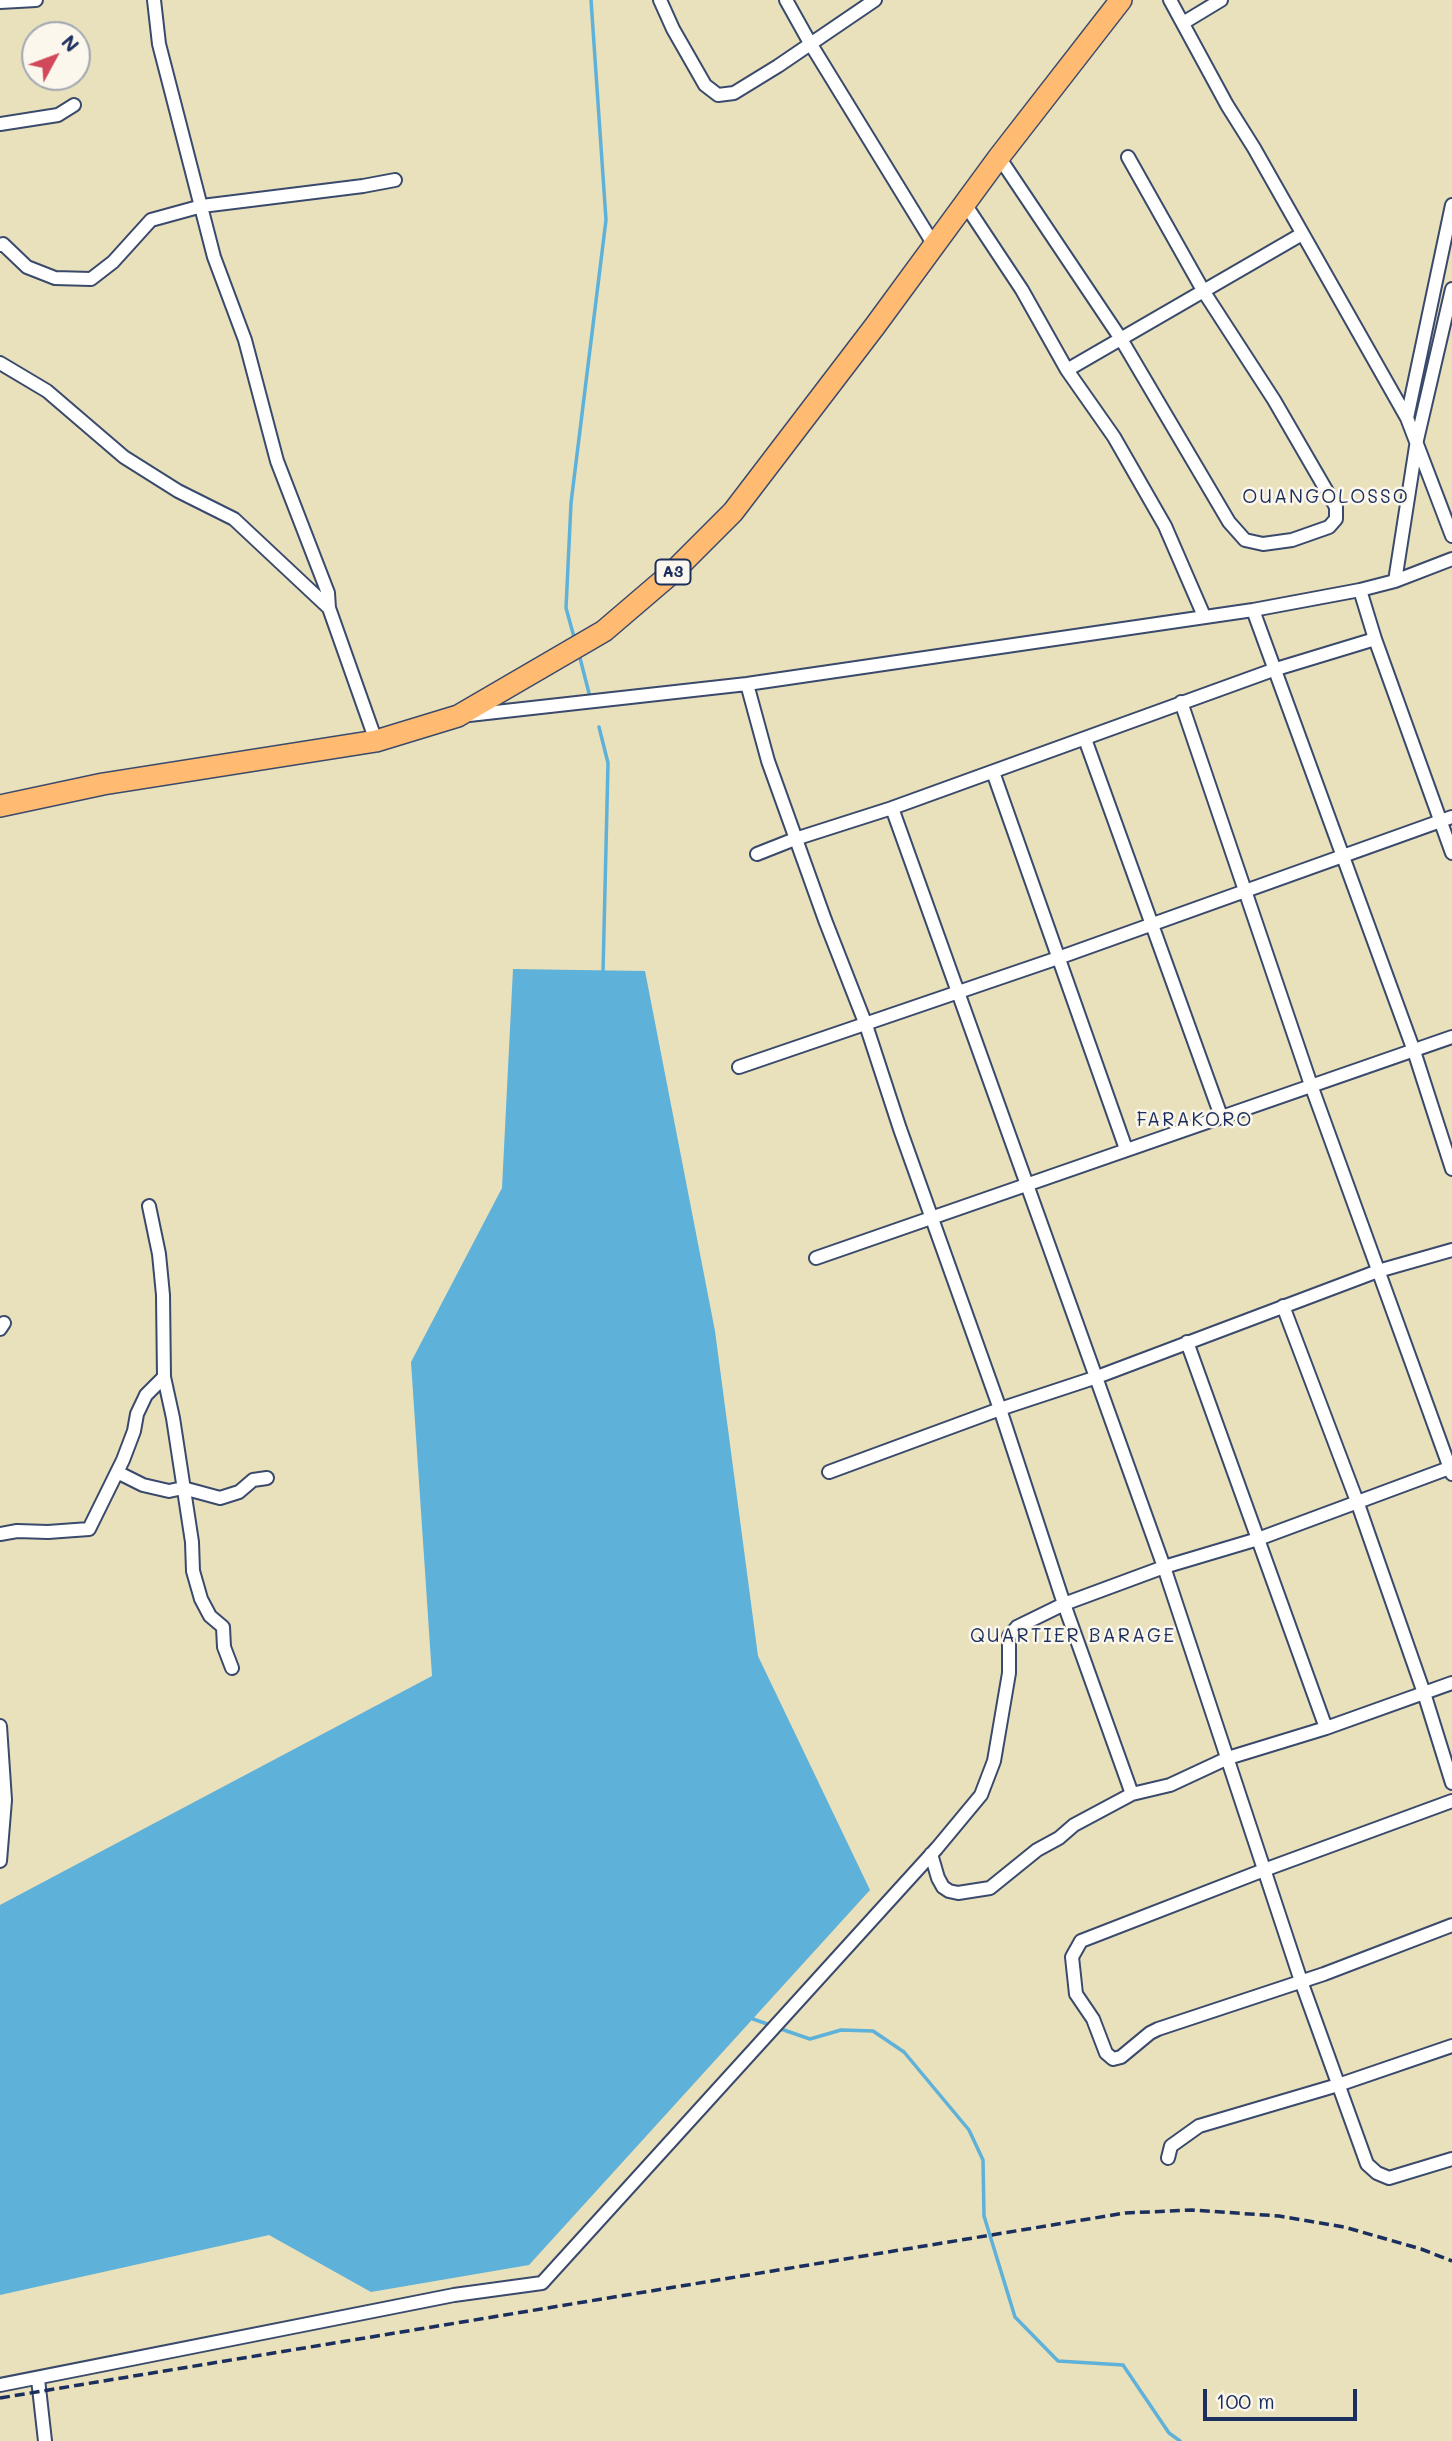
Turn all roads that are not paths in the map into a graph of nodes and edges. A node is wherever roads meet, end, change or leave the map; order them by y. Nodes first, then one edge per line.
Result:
1 (29, 0) edge
2 (154, 0) edge
3 (660, 0) edge
4 (786, 0) edge
5 (875, 0) edge
6 (1121, 0) edge
7 (1170, 0) edge
8 (1221, 0) edge
9 (0, 2) edge
10 (1183, 23) junction
11 (810, 43) junction
12 (74, 105) dead end
13 (0, 124) edge
14 (999, 157) junction
15 (1128, 157) dead end
16 (395, 180) dead end
17 (965, 204) junction
18 (1452, 205) edge
19 (202, 206) junction
20 (1302, 234) junction
21 (0, 244) edge
22 (934, 245) junction
23 (1452, 289) edge
24 (1204, 292) junction
25 (1121, 339) junction
26 (0, 362) edge
27 (1067, 370) junction
28 (1407, 418) junction
29 (1417, 440) junction
30 (1452, 536) edge
31 (1452, 559) edge
32 (1395, 581) junction
33 (1360, 590) junction
34 (329, 608) junction
35 (1253, 610) junction
36 (1204, 616) junction
37 (1375, 639) junction
38 (1273, 670) junction
39 (747, 684) junction
40 (1181, 702) junction
41 (458, 716) junction
42 (1085, 739) junction
43 (376, 741) junction
44 (993, 772) junction
45 (0, 806) edge
46 (892, 808) junction
47 (1446, 819) edge
48 (795, 839) junction
49 (1452, 853) edge
50 (757, 854) dead end
51 (1344, 856) junction
52 (1246, 891) junction
53 (1153, 924) junction
54 (1058, 958) junction
55 (957, 992) junction
56 (866, 1025) junction
57 (1452, 1037) edge
58 (1414, 1051) junction
59 (739, 1067) dead end
60 (1311, 1084) junction
61 (1221, 1116) junction
62 (1126, 1149) junction
63 (1452, 1169) edge
64 (1026, 1185) junction
65 (149, 1206) dead end
66 (932, 1218) junction
67 (1452, 1250) edge
68 (816, 1258) dead end
69 (1378, 1271) junction
70 (1283, 1306) junction
71 (1187, 1342) junction
72 (164, 1377) junction
73 (1097, 1377) junction
74 (1000, 1409) junction
75 (1451, 1470) edge
76 (117, 1472) junction
77 (829, 1472) dead end
78 (267, 1478) dead end
79 (183, 1488) junction
80 (1358, 1504) junction
81 (0, 1534) edge
82 (1258, 1539) junction
83 (1164, 1567) junction
84 (1064, 1604) junction
85 (232, 1668) dead end
86 (1452, 1683) edge
87 (1424, 1693) junction
88 (0, 1726) edge
89 (1326, 1728) junction
90 (1228, 1758) junction
91 (1452, 1783) edge
92 (1132, 1794) junction
93 (1452, 1801) edge
94 (932, 1854) junction
95 (0, 1861) edge
96 (1264, 1870) junction
97 (1452, 1925) edge
98 (1301, 1981) junction
99 (1452, 2046) edge
100 (1338, 2085) junction
101 (1168, 2158) dead end
102 (1452, 2159) edge
103 (38, 2379) junction
104 (0, 2385) edge
105 (45, 2441) edge

1 - 9 street
2 - 19 street
3 - 11 street
4 - 11 street
5 - 11 street
6 - 14 highway, A3
7 - 10 street
8 - 10 street
10 - 20 street
11 - 22 street
12 - 13 street
14 - 17 highway, A3
14 - 25 street
15 - 24 street
16 - 19 street
17 - 22 highway, A3
17 - 27 street
18 - 28 street
19 - 21 street
19 - 34 street
20 - 24 street
20 - 28 street
22 - 41 highway, A3
23 - 29 street
24 - 25 street
24 - 25 street
25 - 27 street
26 - 34 street
27 - 36 street
28 - 29 street
29 - 30 street
29 - 32 street
31 - 32 street
32 - 33 street
33 - 35 street
33 - 37 street
34 - 43 street
35 - 36 street
35 - 38 street
36 - 39 street
37 - 38 street
37 - 47 street
38 - 40 street
38 - 51 street
39 - 41 street
39 - 48 street
40 - 42 street
40 - 52 street
41 - 43 highway, A3
42 - 44 street
42 - 53 street
43 - 45 highway, A3
44 - 46 street
44 - 54 street
46 - 48 street
46 - 55 street
47 - 49 street
47 - 51 street
48 - 50 street
48 - 56 street
51 - 52 street
51 - 58 street
52 - 53 street
52 - 60 street
53 - 54 street
53 - 61 street
54 - 55 street
54 - 62 street
55 - 56 street
55 - 64 street
56 - 59 street
56 - 66 street
57 - 58 street
58 - 60 street
58 - 63 street
60 - 61 street
60 - 69 street
61 - 62 street
62 - 64 street
64 - 66 street
64 - 73 street
65 - 72 street
66 - 68 street
66 - 74 street
67 - 69 street
69 - 70 street
69 - 75 street
70 - 71 street
70 - 80 street
71 - 73 street
71 - 82 street
72 - 76 street
72 - 79 street
73 - 74 street
73 - 83 street
74 - 77 street
74 - 84 street
75 - 80 street
76 - 79 street
76 - 81 street
78 - 79 street
79 - 85 street
80 - 82 street
80 - 87 street
82 - 83 street
82 - 89 street
83 - 84 street
83 - 90 street
84 - 92 street
84 - 94 street
86 - 87 street
87 - 89 street
87 - 91 street
88 - 95 street
89 - 90 street
90 - 92 street
90 - 96 street
92 - 94 street
93 - 96 street
94 - 103 street
96 - 98 street
96 - 98 street
97 - 98 street
98 - 100 street
99 - 100 street
100 - 101 street
100 - 102 street
103 - 104 street
103 - 105 street

